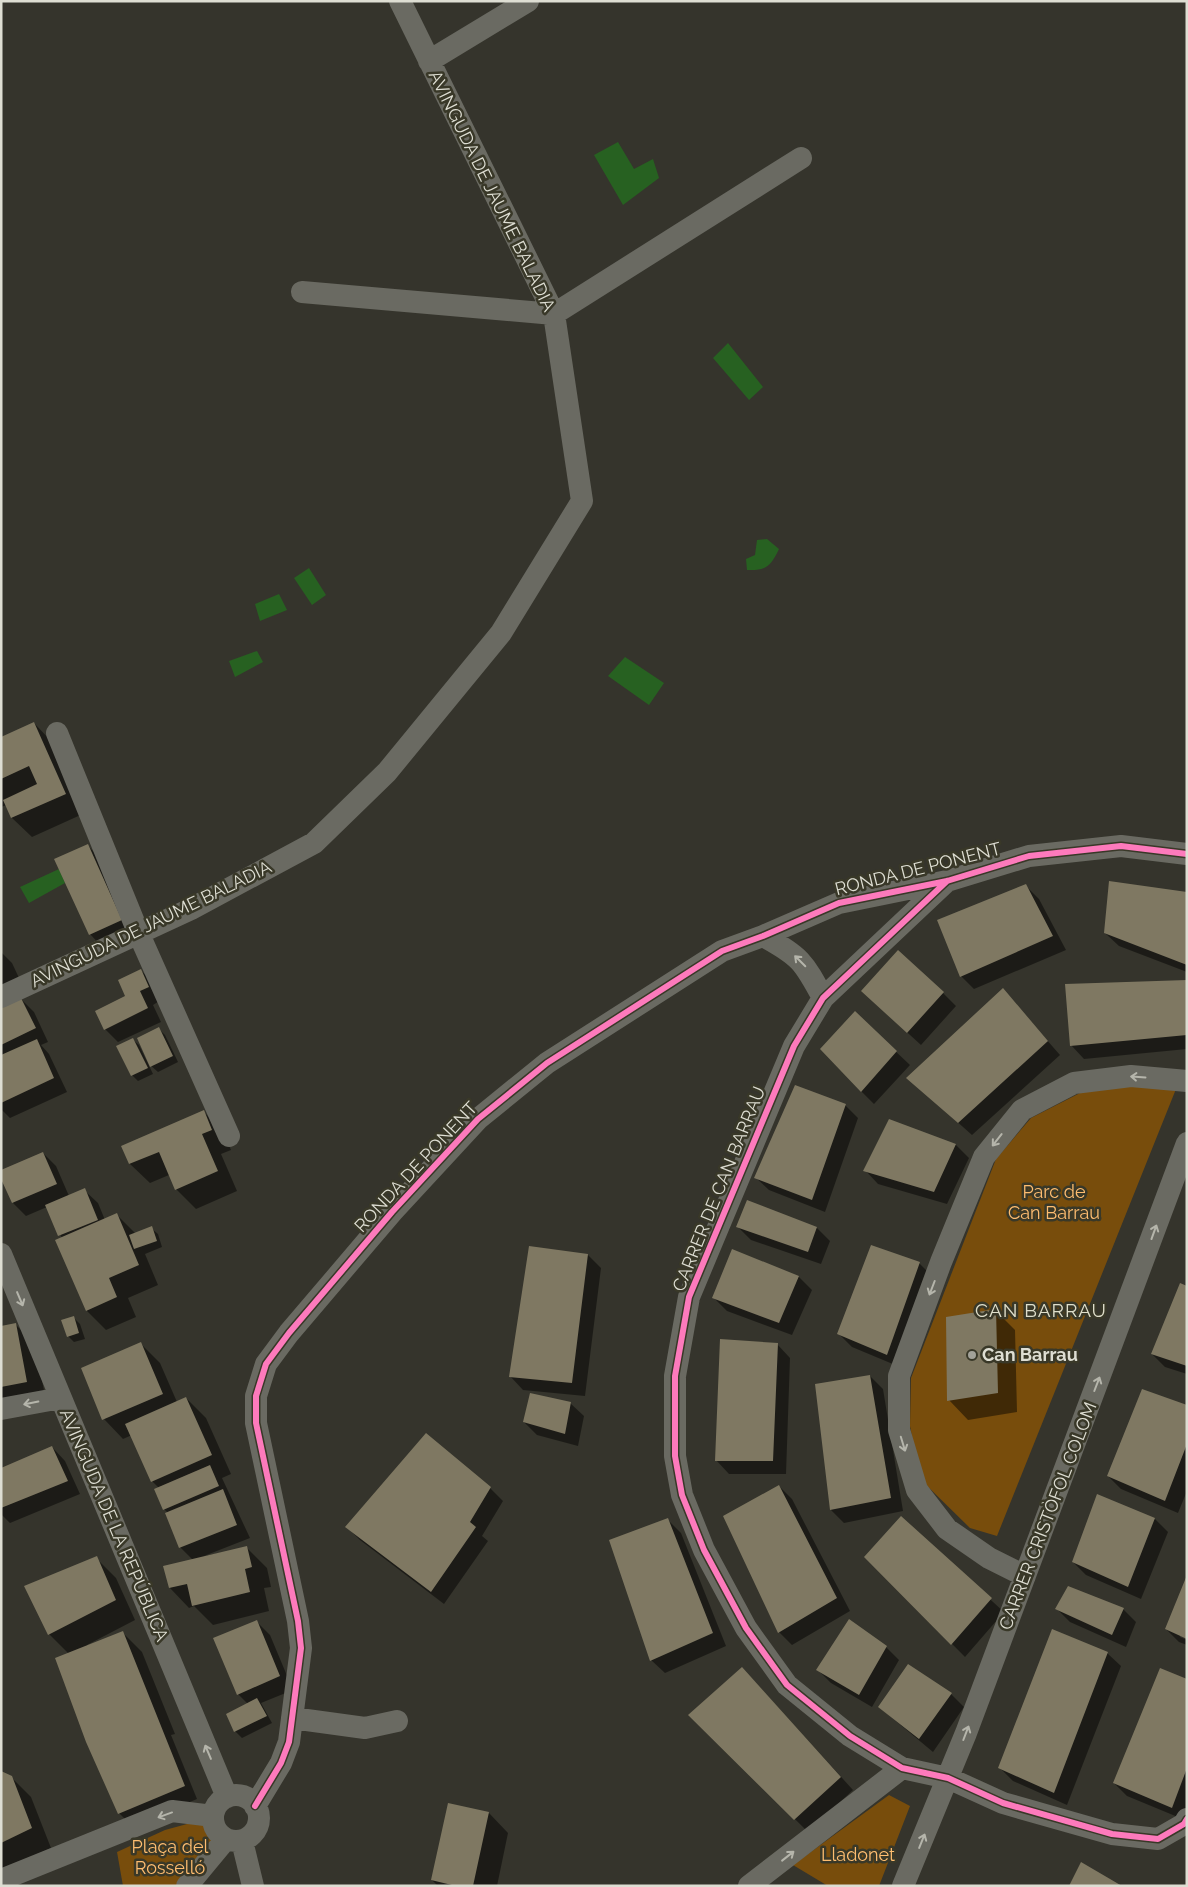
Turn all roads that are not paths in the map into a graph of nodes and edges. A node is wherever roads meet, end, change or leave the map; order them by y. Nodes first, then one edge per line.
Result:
1 (400, 1) edge
2 (528, 1) edge
3 (429, 61) junction
4 (801, 158) dead end
5 (302, 292) dead end
6 (554, 314) junction
7 (57, 733) dead end
8 (1187, 854) edge
9 (947, 881) junction
10 (138, 932) junction
11 (763, 936) junction
12 (1, 996) edge
13 (823, 998) junction
14 (1187, 1081) edge
15 (229, 1136) dead end
16 (1187, 1143) edge
17 (1, 1254) edge
18 (61, 1398) junction
19 (1, 1409) edge
20 (1025, 1576) junction
21 (292, 1718) junction
22 (397, 1721) dead end
23 (902, 1768) junction
24 (948, 1778) junction
25 (227, 1797) junction
26 (255, 1806) junction
27 (213, 1816) junction
28 (1187, 1819) edge
29 (234, 1840) junction
30 (1, 1880) edge
31 (187, 1886) edge
32 (253, 1886) edge
33 (749, 1886) edge
34 (903, 1886) edge

1 - 3 street, AVINGUDA DE JAUME BALADIA
2 - 3 street
3 - 6 street, AVINGUDA DE JAUME BALADIA
4 - 6 street
5 - 6 street
6 - 10 street, AVINGUDA DE JAUME BALADIA
7 - 10 street
8 - 9 street, RONDA DE PONENT
9 - 11 street, RONDA DE PONENT
9 - 13 street, CARRER DE CAN BARRAU
10 - 12 street, AVINGUDA DE JAUME BALADIA
10 - 15 street
13 -> 11 street
11 - 21 street, RONDA DE PONENT
13 - 23 street, CARRER DE CAN BARRAU
14 -> 20 street
20 -> 16 street, CARRER CRISTÒFOL COLOM
17 -> 18 street, AVINGUDA DE LA REPÚBLICA
18 -> 19 street
25 -> 18 street, AVINGUDA DE LA REPÚBLICA
24 -> 20 street, CARRER CRISTÒFOL COLOM
21 - 22 street
21 - 26 street, RONDA DE PONENT
23 - 24 street, CARRER DE CAN BARRAU
33 -> 23 street
24 - 28 street, CARRER DE CAN BARRAU
34 -> 24 street, CARRER CRISTÒFOL COLOM
25 - 26 street
25 - 27 street
26 - 29 street
27 - 29 street
27 -> 30 street
29 - 31 street
29 - 32 street

